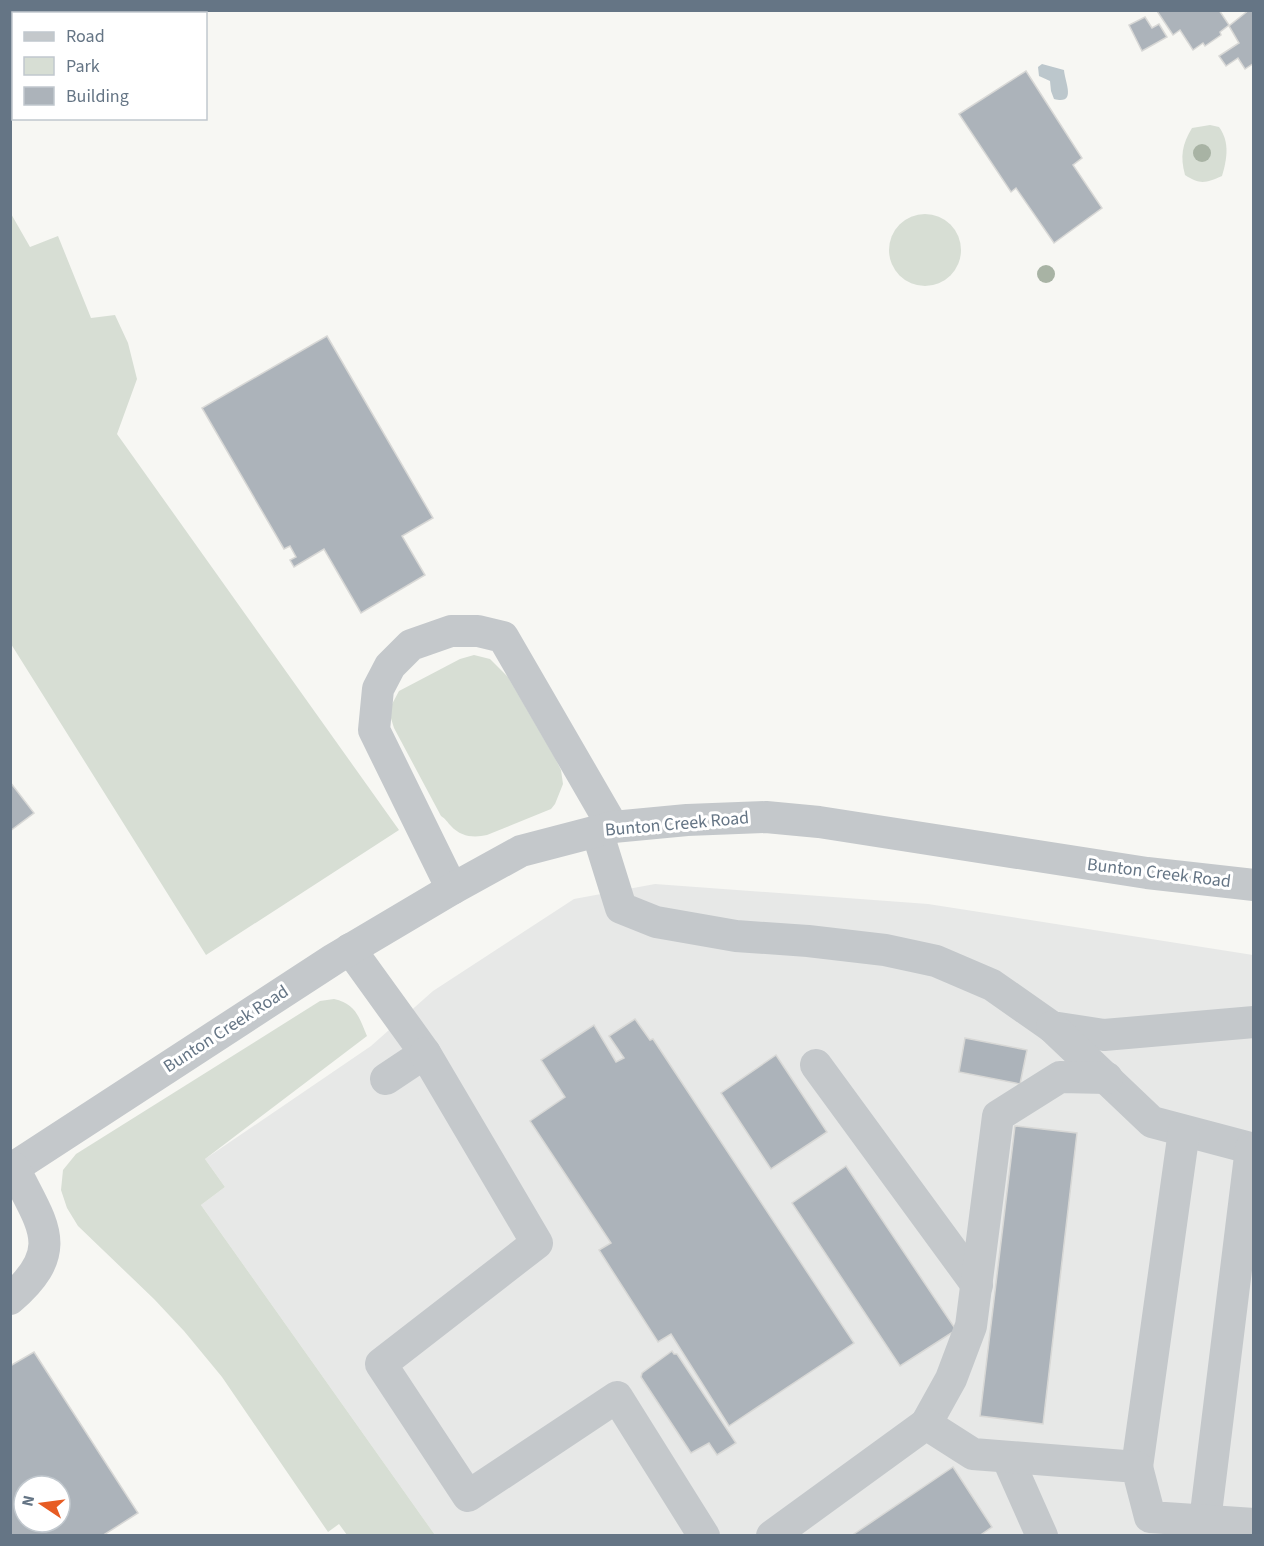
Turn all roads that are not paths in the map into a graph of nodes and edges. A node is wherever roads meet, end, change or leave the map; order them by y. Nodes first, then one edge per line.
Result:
1 (605, 829) junction
2 (1254, 885) edge
3 (452, 889) junction
4 (350, 949) junction
5 (1254, 1022) edge
6 (1052, 1027) junction
7 (425, 1053) junction
8 (816, 1065) dead end
9 (1107, 1078) junction
10 (386, 1079) dead end
11 (1184, 1131) junction
12 (1252, 1148) edge
13 (12, 1169) edge
14 (977, 1285) junction
15 (10, 1299) edge
16 (926, 1424) junction
17 (1007, 1457) junction
18 (1137, 1467) junction
19 (1205, 1521) junction
20 (1254, 1524) edge
21 (777, 1534) edge
22 (704, 1536) edge
23 (1042, 1536) edge

1 - 2 street, Bunton Creek Road
1 - 3 street, Bunton Creek Road
1 - 3 street
1 - 6 street
3 - 4 street, Bunton Creek Road
4 - 7 street
4 - 13 street, Bunton Creek Road
5 - 6 street
6 - 9 street
7 - 10 street
7 - 22 street
8 - 14 street
9 - 11 street
9 - 14 street
11 - 12 street
11 - 18 street
12 - 19 street
13 - 15 street
14 - 16 street
16 - 17 street
16 - 21 street
17 - 18 street
17 - 23 street
18 - 19 street
19 - 20 street

